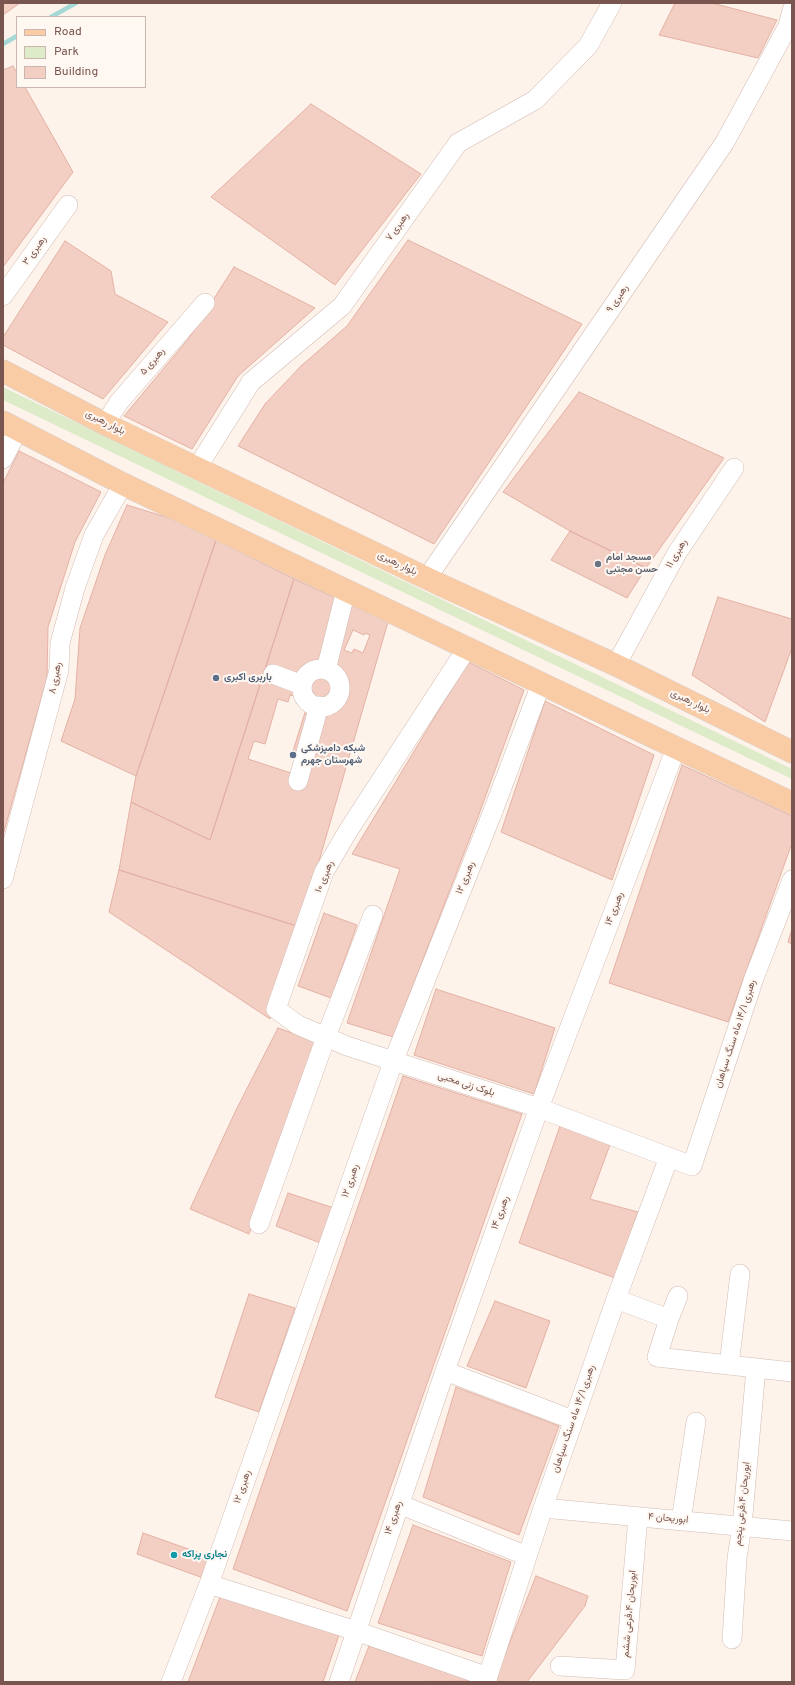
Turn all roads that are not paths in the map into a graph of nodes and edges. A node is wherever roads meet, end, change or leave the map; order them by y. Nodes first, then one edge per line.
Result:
1 (612, 3) edge
2 (792, 10) edge
3 (68, 205) dead end
4 (3, 296) edge
5 (205, 303) dead end
6 (3, 371) edge
7 (105, 424) junction
8 (11, 426) edge
9 (3, 459) edge
10 (197, 468) junction
11 (734, 468) dead end
12 (123, 484) junction
13 (427, 578) junction
14 (346, 590) junction
15 (467, 648) junction
16 (616, 666) junction
17 (326, 670) junction
18 (273, 674) dead end
19 (302, 684) junction
20 (540, 684) junction
21 (319, 706) junction
22 (676, 748) junction
23 (792, 752) edge
24 (298, 781) dead end
25 (792, 803) edge
26 (3, 879) edge
27 (792, 880) edge
28 (372, 914) dead end
29 (326, 1037) junction
30 (393, 1062) junction
31 (539, 1108) junction
32 (669, 1157) junction
33 (259, 1224) dead end
34 (740, 1274) dead end
35 (678, 1296) dead end
36 (616, 1299) junction
37 (670, 1319) junction
38 (728, 1365) junction
39 (756, 1368) junction
40 (792, 1368) edge
41 (445, 1371) junction
42 (792, 1372) edge
43 (573, 1420) junction
44 (696, 1422) dead end
45 (400, 1504) junction
46 (543, 1508) junction
47 (638, 1517) junction
48 (681, 1521) junction
49 (742, 1526) junction
50 (792, 1531) edge
51 (528, 1556) junction
52 (209, 1584) junction
53 (356, 1631) junction
54 (732, 1639) dead end
55 (560, 1666) dead end
56 (487, 1679) edge
57 (171, 1682) edge
58 (339, 1682) edge

1 - 10 street, رهبری ۷
2 - 13 street, رهبری ۹
3 - 4 street, رهبری ۳
5 - 7 street, رهبری ۵
6 - 7 main road, بلوار رهبری
7 - 10 main road, بلوار رهبری
8 - 9 street
8 - 12 main road
10 - 13 main road, بلوار رهبری
11 - 16 street, رهبری ۱۱
12 - 14 main road
12 - 26 street, رهبری ۸
13 - 16 main road, بلوار رهبری
14 - 15 main road
14 - 17 street
15 - 20 main road
15 - 29 street, رهبری ۱۰
16 - 23 main road, بلوار رهبری
17 - 19 street
17 - 21 street
18 - 19 street
19 - 21 street
20 - 22 main road
20 - 30 street, رهبری ۱۲
21 - 24 street
22 - 25 main road
22 - 31 street, رهبری ۱۴
27 - 32 street, رهبری ۱۴/۱ ماه سنگ سپاهان
28 - 29 street
29 - 30 street, رهبری ۱۰
29 - 33 street
30 - 31 street, بلوک زنی محبی
30 - 52 street, رهبری ۱۲
31 - 32 street, رهبری ۱۴/۱ ماه سنگ سپاهان
31 - 41 street, رهبری ۱۴
32 - 36 street, رهبری ۱۴/۱ ماه سنگ سپاهان
34 - 38 street
35 - 37 street
36 - 37 street
36 - 43 street, رهبری ۱۴/۱ ماه سنگ سپاهان
37 - 38 street
38 - 39 street
39 - 42 street
39 - 49 street, ابوریحان ۴،فرعی پنجم
40 - 42 street
41 - 43 street
41 - 45 street, رهبری ۱۴
43 - 46 street, رهبری ۱۴/۱ ماه سنگ سپاهان
44 - 48 street
45 - 51 street
45 - 53 street, رهبری ۱۴
46 - 47 street, ابوریحان ۴
46 - 51 street, رهبری ۱۴/۱ ماه سنگ سپاهان
47 - 48 street, ابوریحان ۴
47 - 55 street, ابوریحان ۴،فرعی ششم
48 - 49 street, ابوریحان ۴
49 - 50 street, ابوریحان ۴
49 - 54 street, ابوریحان ۴،فرعی پنجم
51 - 56 street, رهبری ۱۴/۱ ماه سنگ سپاهان
52 - 53 street
52 - 57 street, رهبری ۱۲
53 - 56 street
53 - 58 street, رهبری ۱۴

